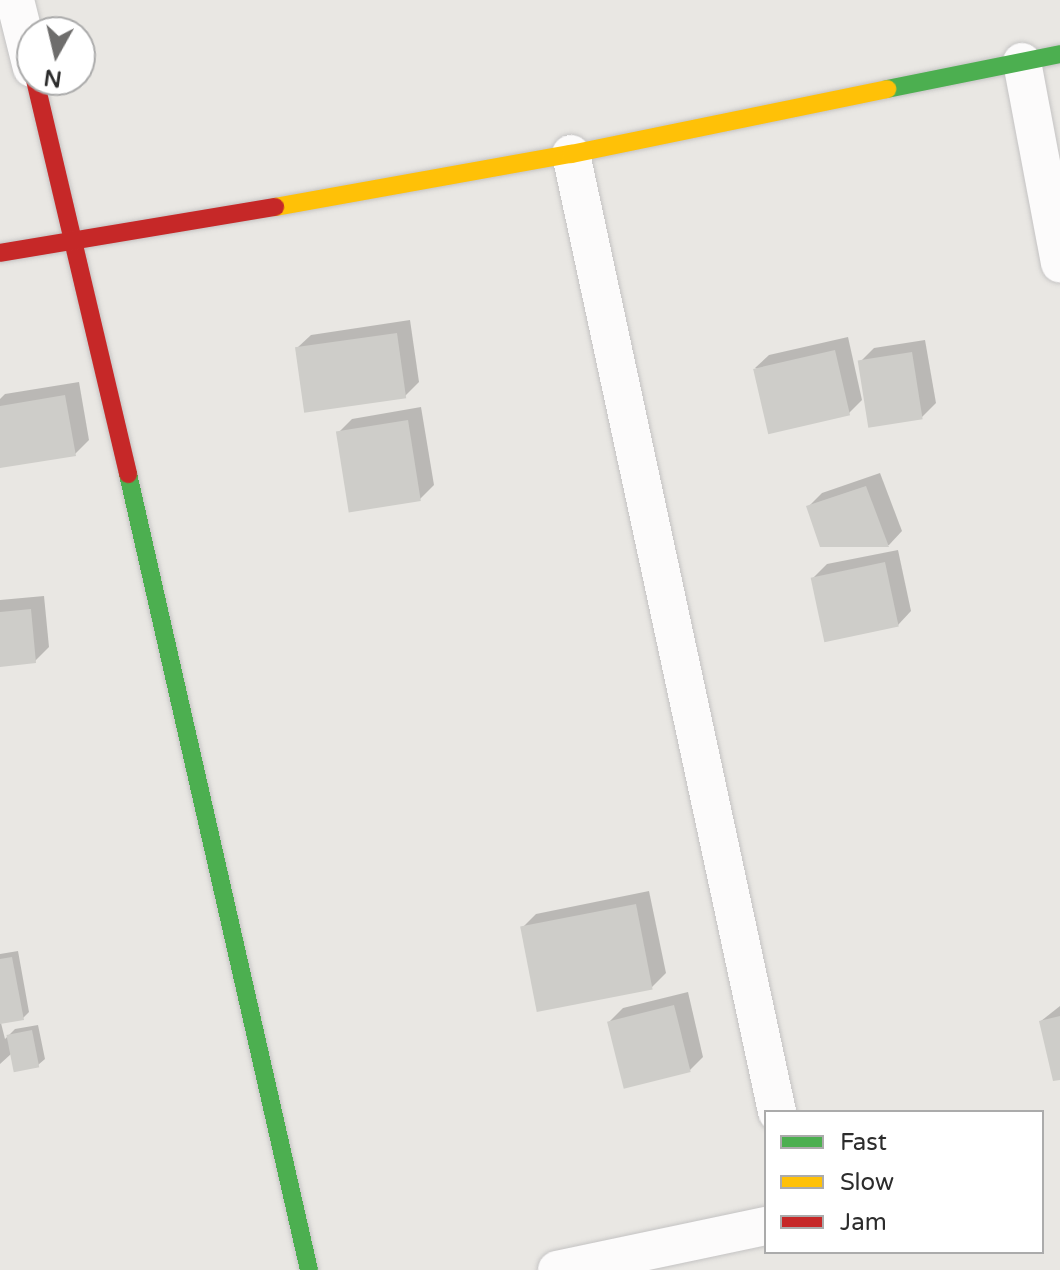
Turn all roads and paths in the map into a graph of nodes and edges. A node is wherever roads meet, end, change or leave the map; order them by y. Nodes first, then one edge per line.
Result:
1 (1060, 54) edge
2 (1022, 62) junction
3 (39, 96) edge
4 (571, 154) junction
5 (76, 243) junction
6 (0, 253) edge
7 (1060, 263) edge
8 (777, 1110) edge
9 (764, 1226) edge
10 (309, 1270) edge
11 (557, 1270) edge

1 - 2 street
2 - 4 street
2 - 7 street
3 - 5 street
4 - 5 street
4 - 8 street
5 - 6 street
5 - 10 street
9 - 11 street

